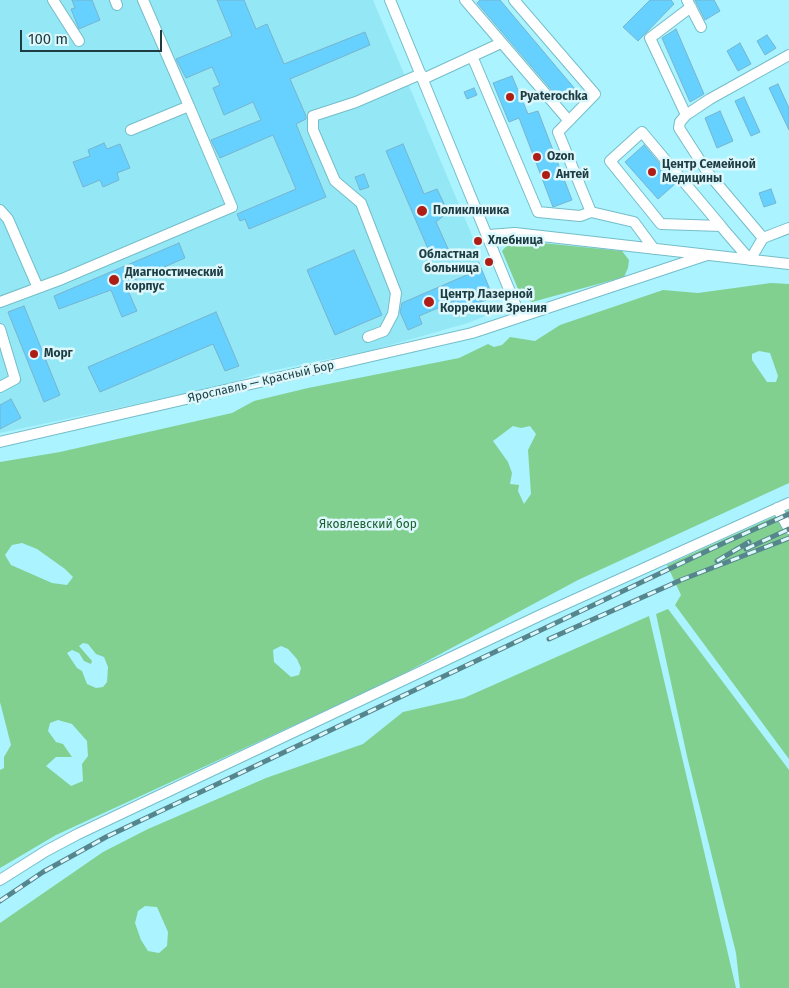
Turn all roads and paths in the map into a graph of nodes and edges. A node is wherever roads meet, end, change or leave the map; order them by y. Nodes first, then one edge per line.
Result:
1 (53, 0) edge
2 (143, 0) edge
3 (390, 0) edge
4 (465, 0) edge
5 (514, 0) edge
6 (689, 4) edge
7 (701, 27) dead end
8 (79, 40) dead end
9 (501, 43) junction
10 (789, 55) edge
11 (472, 56) junction
12 (422, 76) junction
13 (189, 106) junction
14 (686, 115) junction
15 (569, 121) junction
16 (131, 130) dead end
17 (0, 210) edge
18 (591, 212) junction
19 (721, 226) junction
20 (789, 228) edge
21 (489, 235) junction
22 (763, 238) junction
23 (654, 249) junction
24 (707, 255) junction
25 (750, 260) junction
26 (789, 264) edge
27 (38, 288) junction
28 (0, 302) edge
29 (520, 316) junction
30 (0, 329) edge
31 (368, 337) dead end
32 (0, 387) edge
33 (0, 442) edge
34 (789, 503) edge
35 (777, 508) junction
36 (789, 529) edge
37 (0, 880) edge

1 - 8 street
2 - 13 street
3 - 12 street
4 - 9 street
5 - 15 street
6 - 7 street
6 - 14 street
9 - 11 street
9 - 15 street
10 - 14 street
11 - 12 street
11 - 18 street
12 - 21 street
12 - 31 street
13 - 16 street
13 - 27 street
14 - 22 street
15 - 18 street
17 - 27 street
18 - 23 street
19 - 19 street
19 - 25 street
20 - 22 street
21 - 23 street
21 - 29 street
22 - 25 street
23 - 24 street
24 - 25 street
24 - 29 street, Ярославль — Красный Бор
25 - 26 street
27 - 28 street
29 - 33 street, Ярославль — Красный Бор
30 - 32 street
34 - 35 street
35 - 36 street
35 - 37 street

